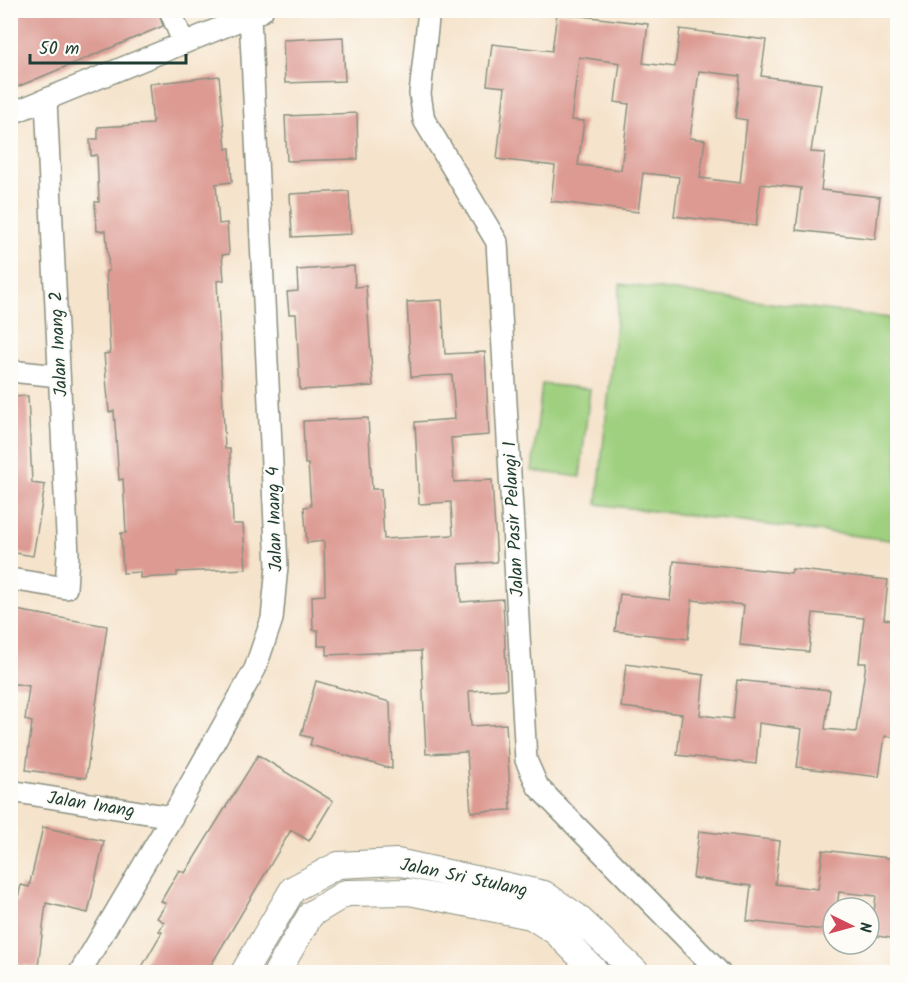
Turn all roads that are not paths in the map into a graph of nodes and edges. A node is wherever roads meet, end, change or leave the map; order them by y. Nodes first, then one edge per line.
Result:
1 (170, 10) edge
2 (429, 10) edge
3 (256, 13) edge
4 (183, 42) junction
5 (46, 100) junction
6 (10, 114) edge
7 (10, 371) edge
8 (59, 376) junction
9 (10, 579) edge
10 (10, 791) edge
11 (172, 817) junction
12 (80, 972) edge
13 (244, 972) edge
14 (277, 972) edge
15 (596, 972) edge
16 (636, 972) edge
17 (719, 972) edge

1 - 4 street
2 - 17 street, Jalan Pasir Pelangi 1
3 - 4 street
3 - 11 street, Jalan Inang 4
4 - 5 street
5 - 6 street
5 - 8 street, Jalan Inang 2
7 - 8 street
8 - 9 street, Jalan Inang 2
10 - 11 street, Jalan Inang
11 - 12 street, Jalan Inang 4
13 - 16 street, Jalan Sri Stulang
14 - 15 street, Jalan Sri Stulang

